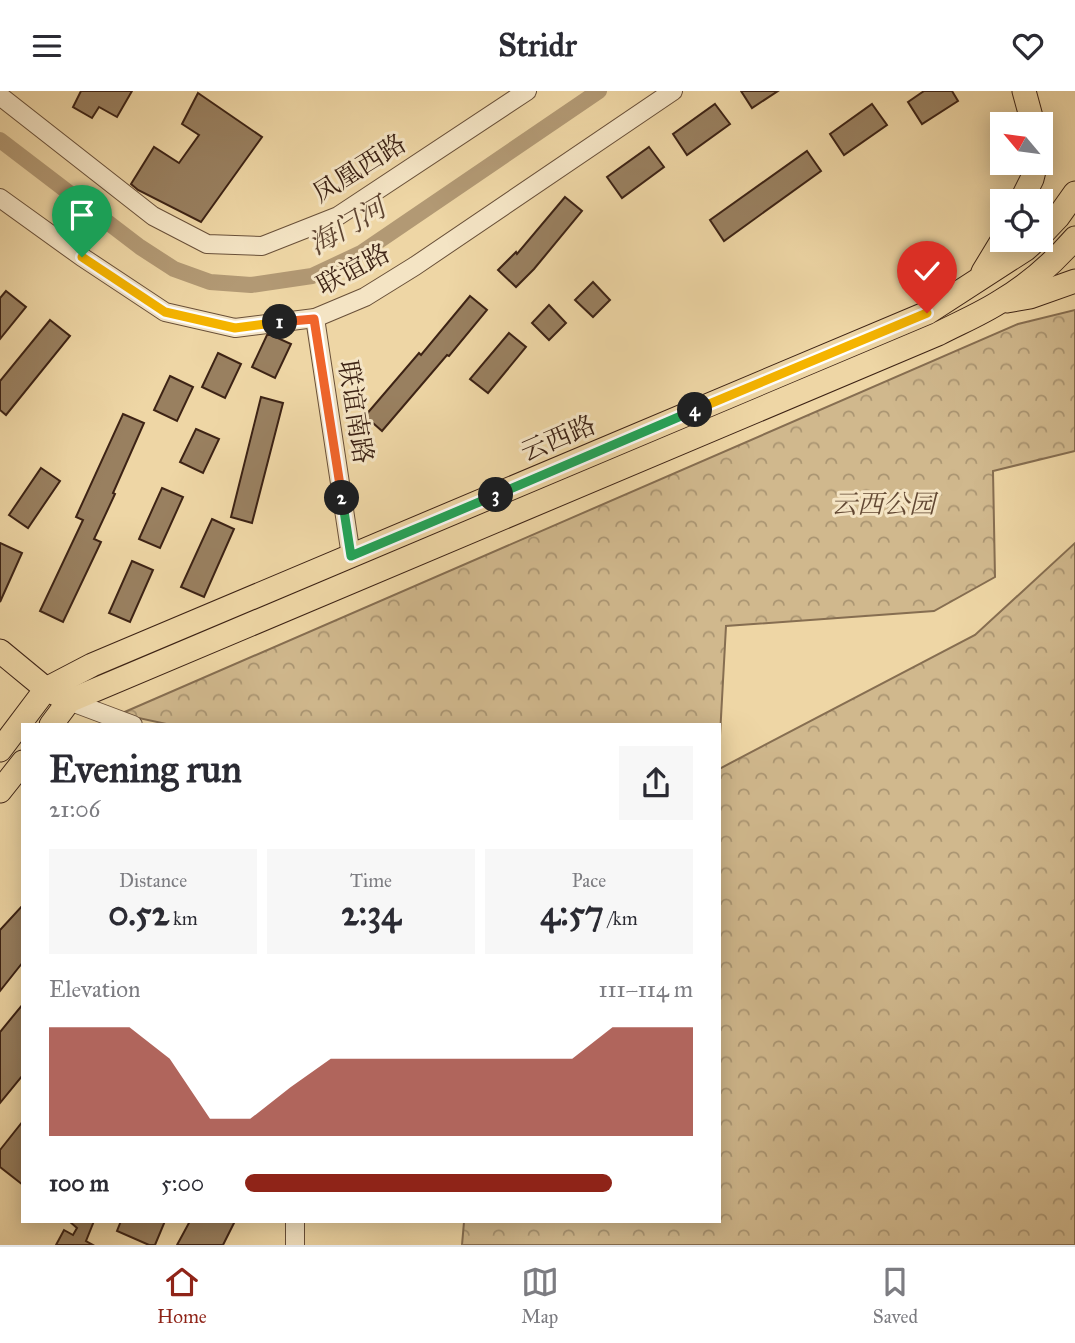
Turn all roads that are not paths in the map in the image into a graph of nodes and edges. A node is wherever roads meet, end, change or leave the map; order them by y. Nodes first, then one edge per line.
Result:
1 (527, 91) edge
2 (673, 91) edge
3 (1024, 91) edge
4 (0, 96) edge
5 (1030, 112) edge
6 (1075, 193) edge
7 (0, 198) edge
8 (1053, 222) edge
9 (1075, 238) edge
10 (995, 252) edge
11 (1021, 252) edge
12 (978, 280) junction
13 (1075, 281) edge
14 (1000, 302) junction
15 (314, 319) junction
16 (351, 556) junction
17 (0, 650) edge
18 (46, 689) junction
19 (69, 701) junction
20 (52, 723) edge
21 (128, 723) edge
22 (0, 750) edge
23 (21, 765) edge
24 (0, 791) edge
25 (295, 1223) edge
26 (295, 1245) edge

1 - 4 street, 凤凰西路
2 - 15 street, 联谊路
3 - 5 main road
6 - 8 main road
7 - 15 street, 联谊路
9 - 14 main road, 云西路
10 - 12 main road
11 - 12 main road, 云西路
12 - 16 main road, 云西路
13 - 14 main road, 云西路
14 - 19 main road, 云西路
15 - 16 street, 联谊南路
16 - 18 main road, 云西路
17 - 18 main road
18 - 19 main road
18 - 22 main road, 云西路
19 - 20 main road
19 - 21 street
23 - 24 main road
25 - 26 street

